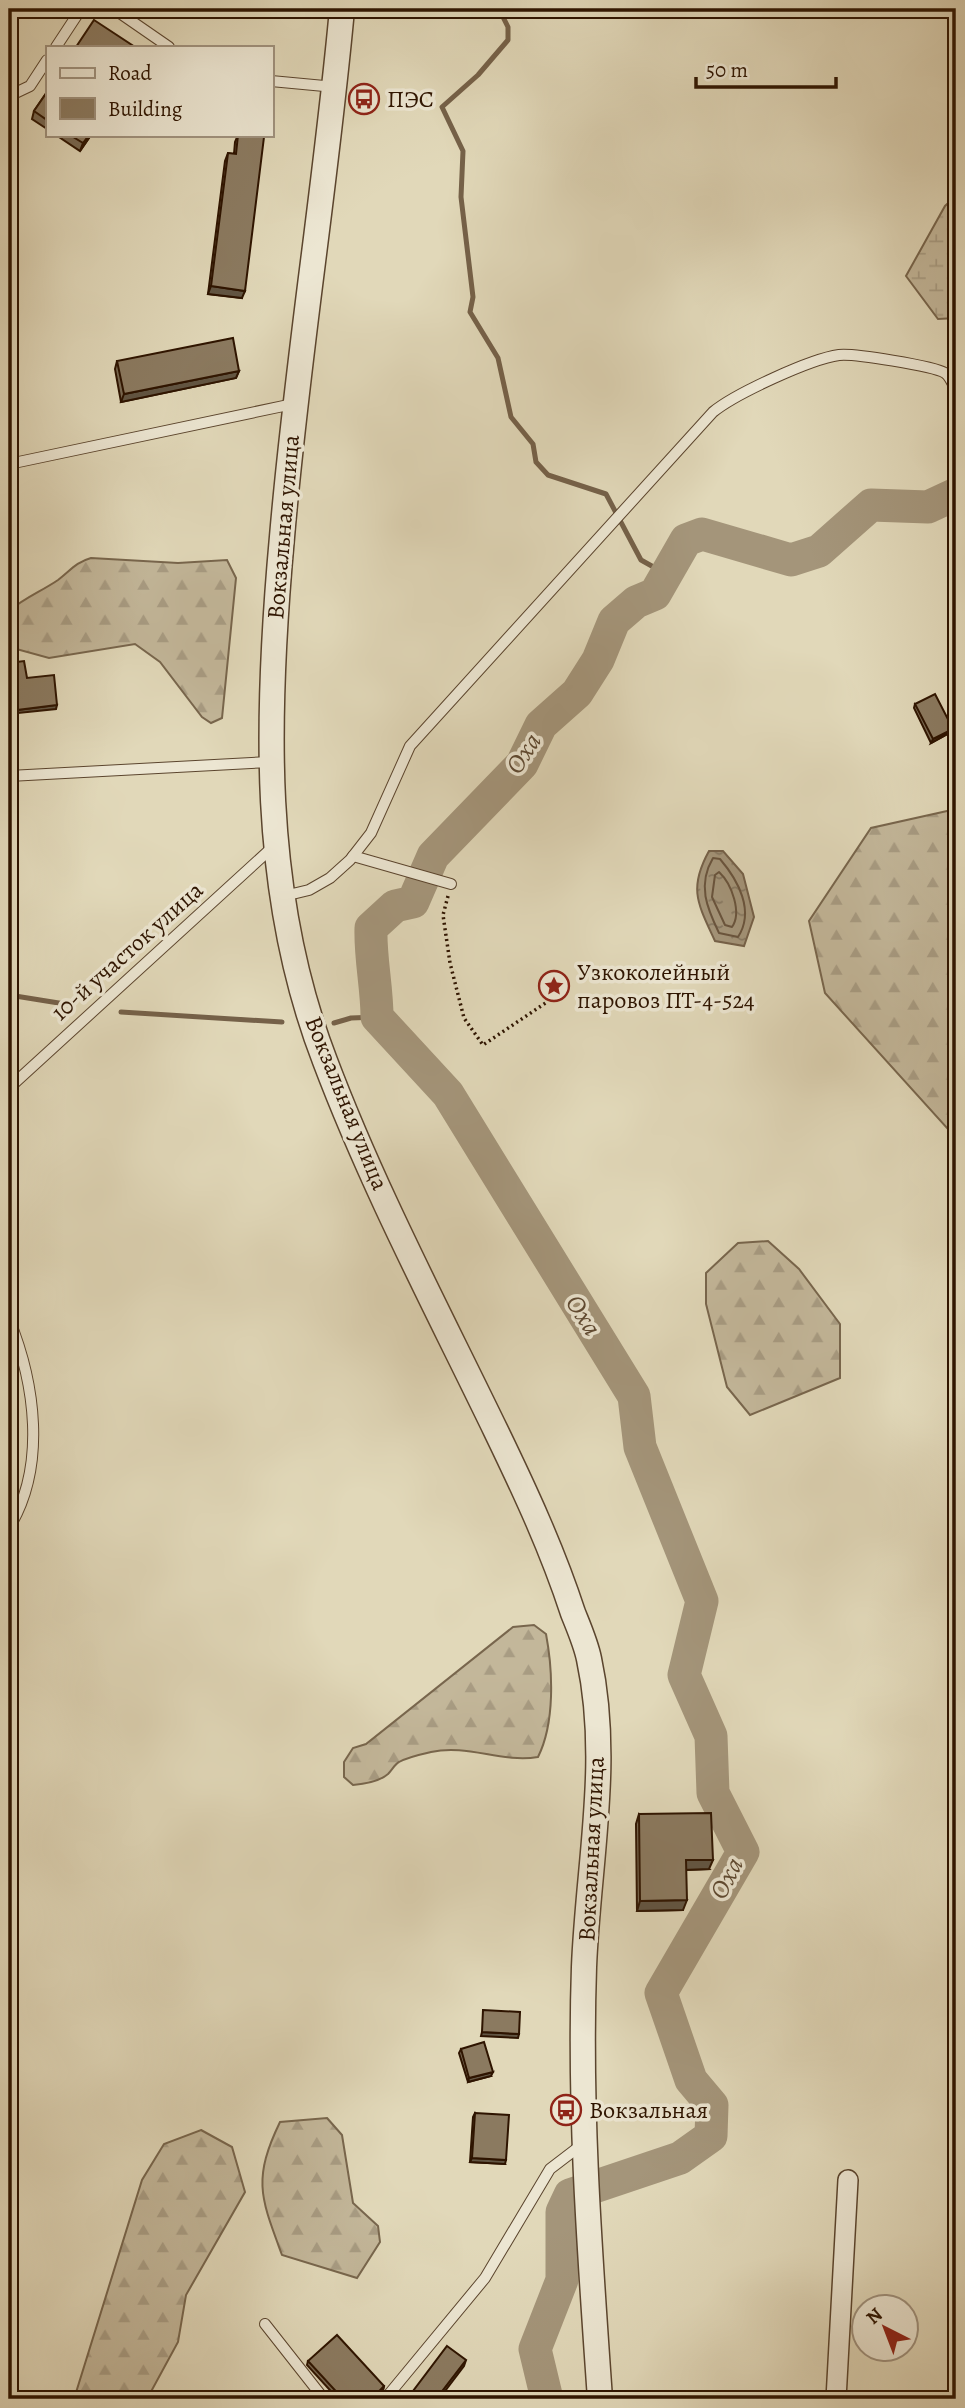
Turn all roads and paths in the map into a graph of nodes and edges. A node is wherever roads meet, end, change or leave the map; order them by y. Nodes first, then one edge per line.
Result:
1 (81, 9) edge
2 (114, 9) edge
3 (342, 9) edge
4 (56, 46) edge
5 (168, 46) edge
6 (46, 62) edge
7 (273, 81) edge
8 (335, 87) junction
9 (9, 96) edge
10 (956, 390) edge
11 (293, 404) junction
12 (9, 464) edge
13 (271, 762) junction
14 (9, 776) edge
15 (275, 845) junction
16 (353, 856) junction
17 (446, 883) joint
18 (283, 897) junction
19 (547, 1002) dead end
20 (9, 1087) edge
21 (9, 1319) edge
22 (9, 1528) edge
23 (584, 2152) junction
24 (848, 2180) dead end
25 (265, 2324) dead end
26 (324, 2399) edge
27 (385, 2399) edge
28 (600, 2399) edge
29 (836, 2399) edge

1 - 4 lane
2 - 5 lane
3 - 8 street, Вокзальная улица
6 - 9 lane
7 - 8 lane
8 - 11 street, Вокзальная улица
10 - 16 lane
11 - 12 lane
11 - 13 street, Вокзальная улица
13 - 14 lane
13 - 15 street, Вокзальная улица
15 - 18 street, Вокзальная улица
15 - 20 lane, 10-й участок улица
16 - 17 lane
16 - 18 lane
17 - 19 path
18 - 23 street, Вокзальная улица
21 - 22 lane
23 - 27 lane
23 - 28 street, Вокзальная улица
24 - 29 street
25 - 26 lane

